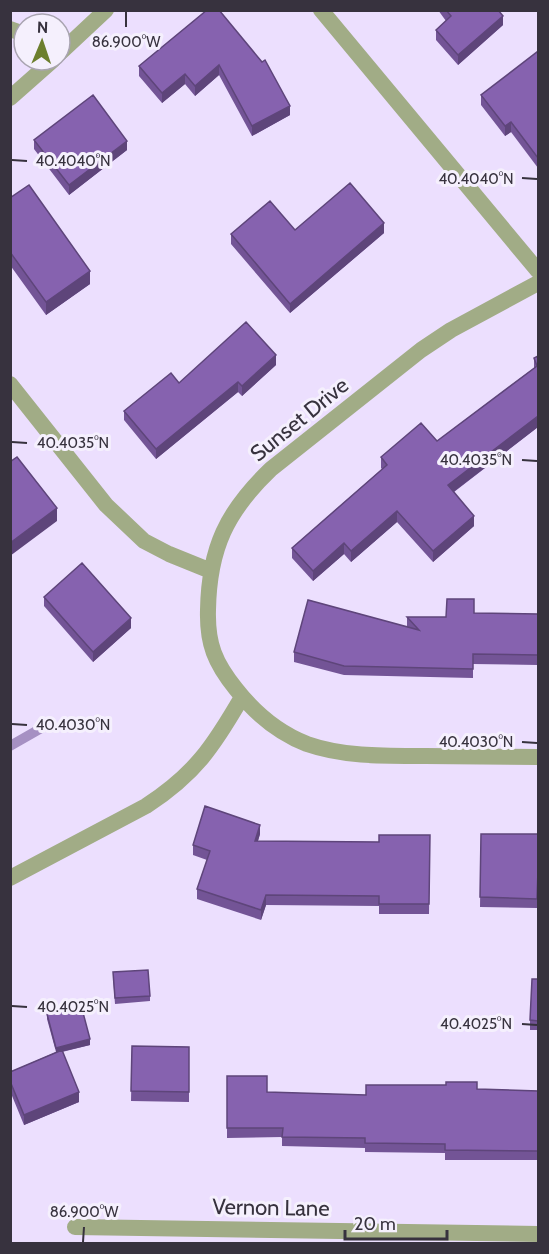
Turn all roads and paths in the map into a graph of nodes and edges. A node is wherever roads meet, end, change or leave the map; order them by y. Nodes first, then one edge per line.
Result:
1 (106, 10) edge
2 (321, 10) edge
3 (72, 40) edge
4 (39, 72) edge
5 (10, 98) edge
6 (538, 271) edge
7 (538, 283) edge
8 (10, 384) edge
9 (211, 571) junction
10 (242, 697) junction
11 (538, 757) edge
12 (10, 878) edge
13 (75, 1227) dead end
14 (538, 1234) edge

1 - 3 street
2 - 6 street
4 - 5 street
7 - 9 street, Sunset Drive
8 - 9 street
9 - 10 street, Sunset Drive
10 - 11 street
10 - 12 street
13 - 14 street, Vernon Lane

